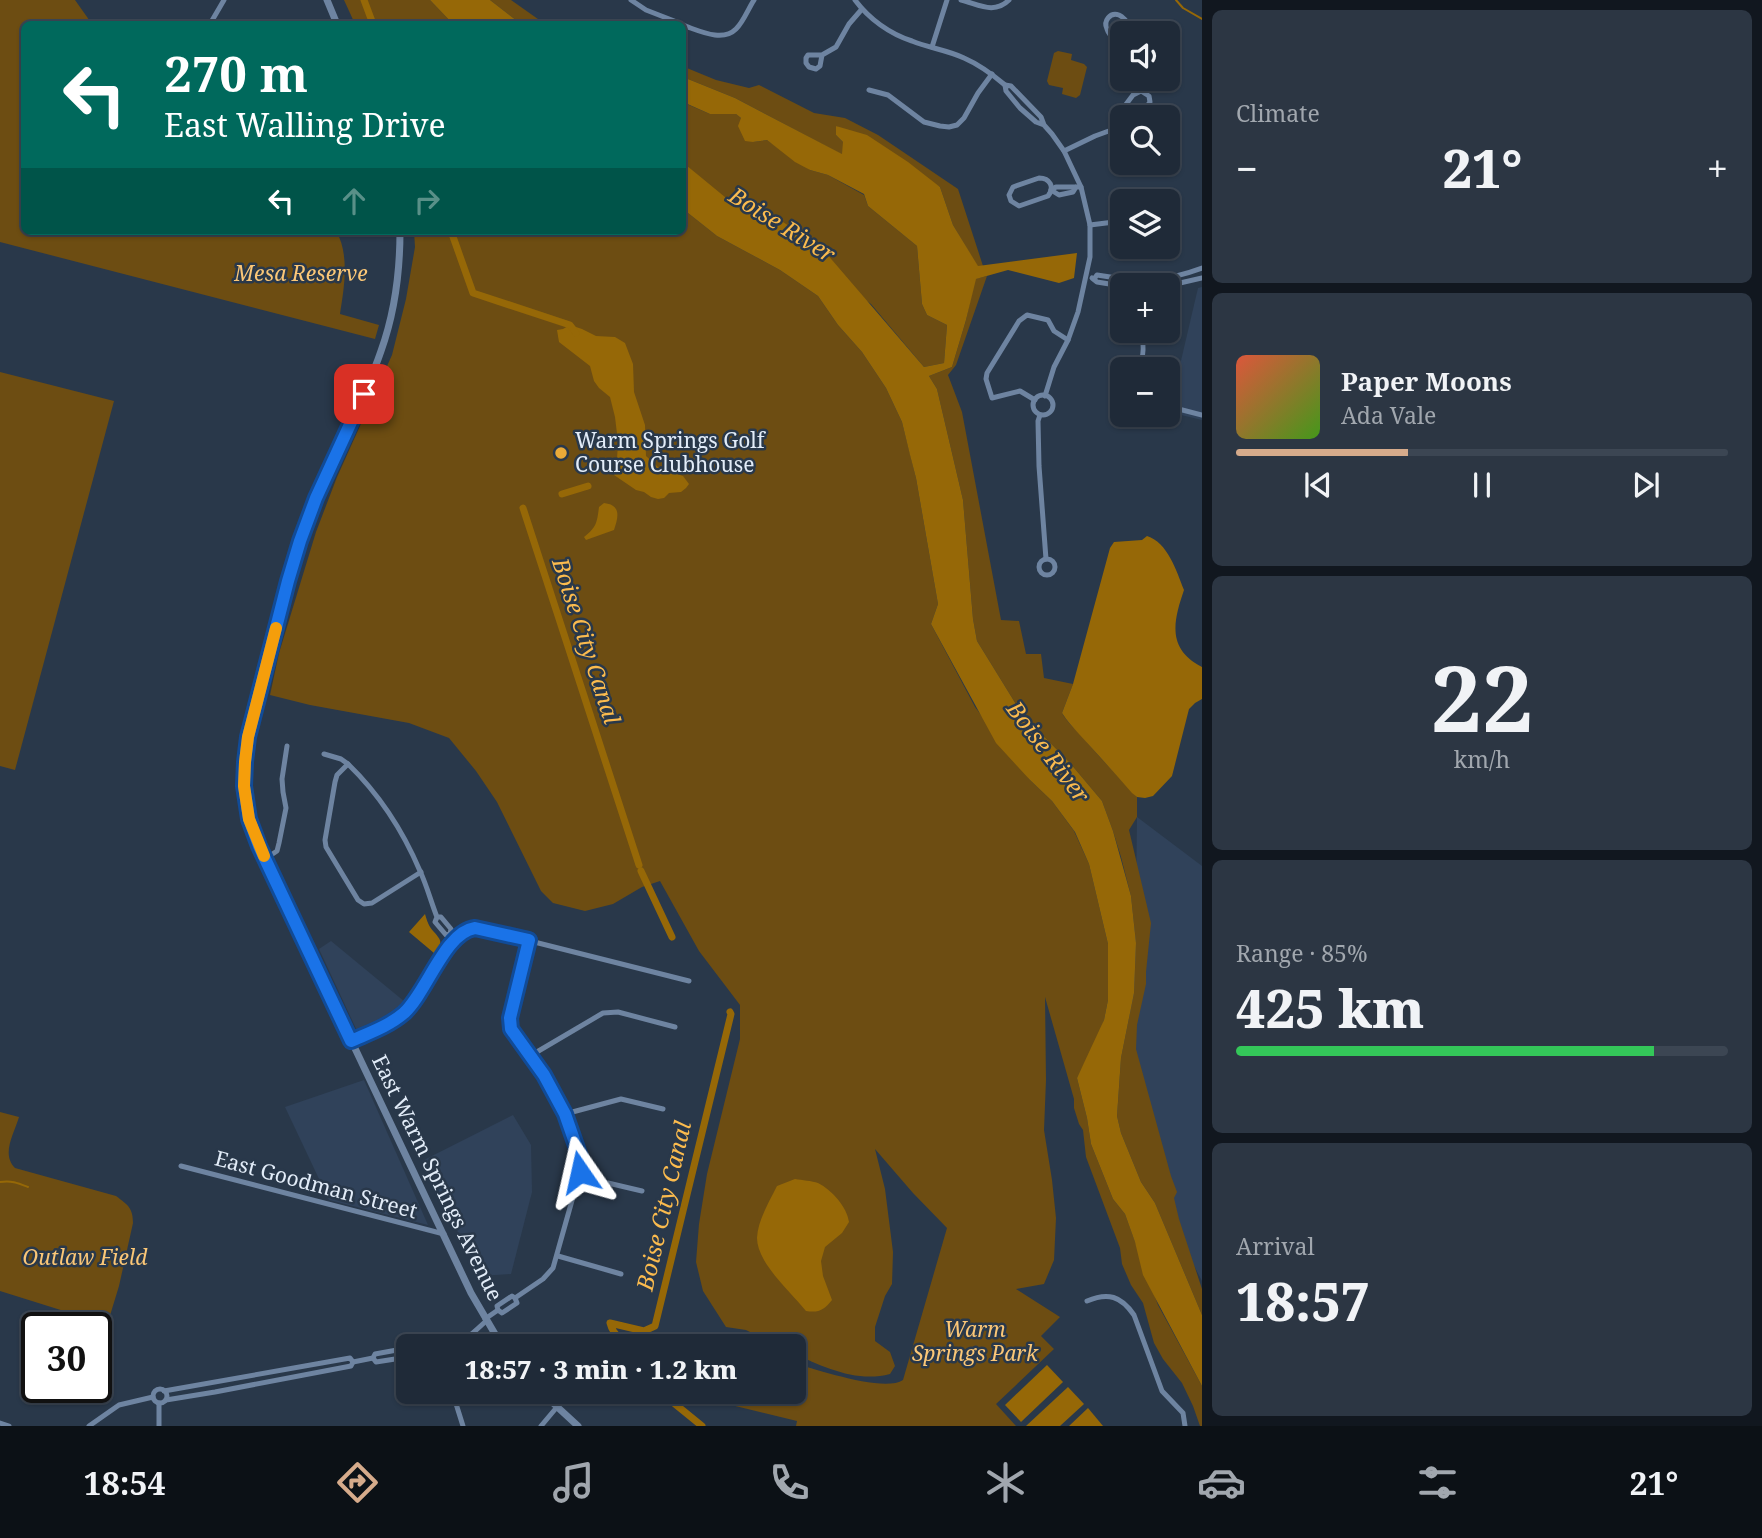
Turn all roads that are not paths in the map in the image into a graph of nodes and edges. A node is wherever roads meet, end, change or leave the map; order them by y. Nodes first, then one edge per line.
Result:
1 (224, 0) edge
2 (327, 0) edge
3 (631, 0) edge
4 (754, 0) edge
5 (855, 0) edge
6 (947, 0) edge
7 (961, 0) edge
8 (1009, 0) edge
9 (862, 9) junction
10 (212, 21) edge
11 (336, 21) edge
12 (674, 21) edge
13 (1125, 21) edge
14 (686, 25) edge
15 (1110, 34) edge
16 (932, 47) junction
17 (822, 55) dead end
18 (992, 74) junction
19 (869, 90) dead end
20 (1145, 92) joint
21 (1126, 105) edge
22 (1148, 105) edge
23 (1110, 132) edge
24 (1064, 151) junction
25 (1079, 187) junction
26 (1052, 190) junction
27 (1110, 222) edge
28 (1090, 225) junction
29 (400, 235) edge
30 (1202, 268) edge
31 (1087, 276) junction
32 (1180, 276) edge
33 (1110, 278) edge
34 (1202, 278) edge
35 (1094, 279) junction
36 (1180, 283) edge
37 (1110, 284) edge
38 (1068, 340) junction
39 (1045, 396) junction
40 (1035, 400) junction
41 (1180, 410) edge
42 (1040, 415) junction
43 (1202, 415) edge
44 (1046, 559) dead end
45 (288, 746) dead end
46 (324, 754) dead end
47 (348, 764) junction
48 (265, 859) junction
49 (421, 872) junction
50 (453, 936) junction
51 (529, 940) junction
52 (690, 981) dead end
53 (675, 1027) dead end
54 (351, 1041) junction
55 (530, 1056) junction
56 (663, 1109) dead end
57 (565, 1114) junction
58 (181, 1166) dead end
59 (578, 1179) junction
60 (642, 1191) dead end
61 (443, 1234) junction
62 (558, 1256) junction
63 (621, 1274) dead end
64 (1087, 1301) dead end
65 (486, 1320) junction
66 (471, 1334) edge
67 (495, 1334) edge
68 (396, 1350) edge
69 (373, 1358) junction
70 (396, 1359) edge
71 (353, 1362) junction
72 (164, 1391) junction
73 (153, 1397) junction
74 (166, 1400) junction
75 (159, 1403) junction
76 (456, 1404) edge
77 (554, 1404) edge
78 (557, 1407) junction
79 (0, 1423) edge
80 (9, 1426) edge
81 (89, 1426) edge
82 (159, 1426) edge
83 (463, 1426) edge
84 (541, 1426) edge
85 (578, 1426) edge
86 (1185, 1426) edge

1 - 10 street
2 - 11 street
3 - 12 street
4 - 14 street
5 - 9 street
6 - 16 street
7 - 8 street
9 - 16 street
9 - 17 street
13 - 15 street
16 - 18 street
18 - 19 street
18 - 24 street
20 - 21 street
20 - 22 street
23 - 24 street
24 - 25 street
25 - 26 street
25 - 28 street
26 - 26 street
27 - 28 street
28 - 31 street
29 - 48 street, East Warm Springs Avenue
30 - 32 street
31 - 35 street
31 - 38 street
33 - 35 street
34 - 36 street
35 - 37 street
38 - 39 street
38 - 40 street
39 - 40 street
39 - 42 street
40 - 42 street
41 - 43 street
42 - 44 street
45 - 48 street
46 - 47 street
47 - 49 street
47 - 49 street
48 - 54 street, East Warm Springs Avenue
49 - 50 street
50 - 51 street
50 - 54 street
51 - 52 street
51 - 55 street
53 - 55 street
54 - 61 street, East Warm Springs Avenue
55 - 57 street
56 - 57 street
57 - 59 street
58 - 61 street, East Goodman Street
59 - 60 street
59 - 62 street
61 - 65 street, East Warm Springs Avenue
62 - 63 street
62 - 65 street
64 - 86 street
65 - 66 street
65 - 67 street, East Warm Springs Avenue
68 - 69 street
69 - 70 street
69 - 71 street
71 - 72 street
71 - 74 street
72 - 73 street
72 - 74 street
73 - 75 street
73 - 81 street
74 - 75 street
75 - 82 street
76 - 83 street
77 - 78 street
78 - 84 street
78 - 85 street
79 - 80 street

